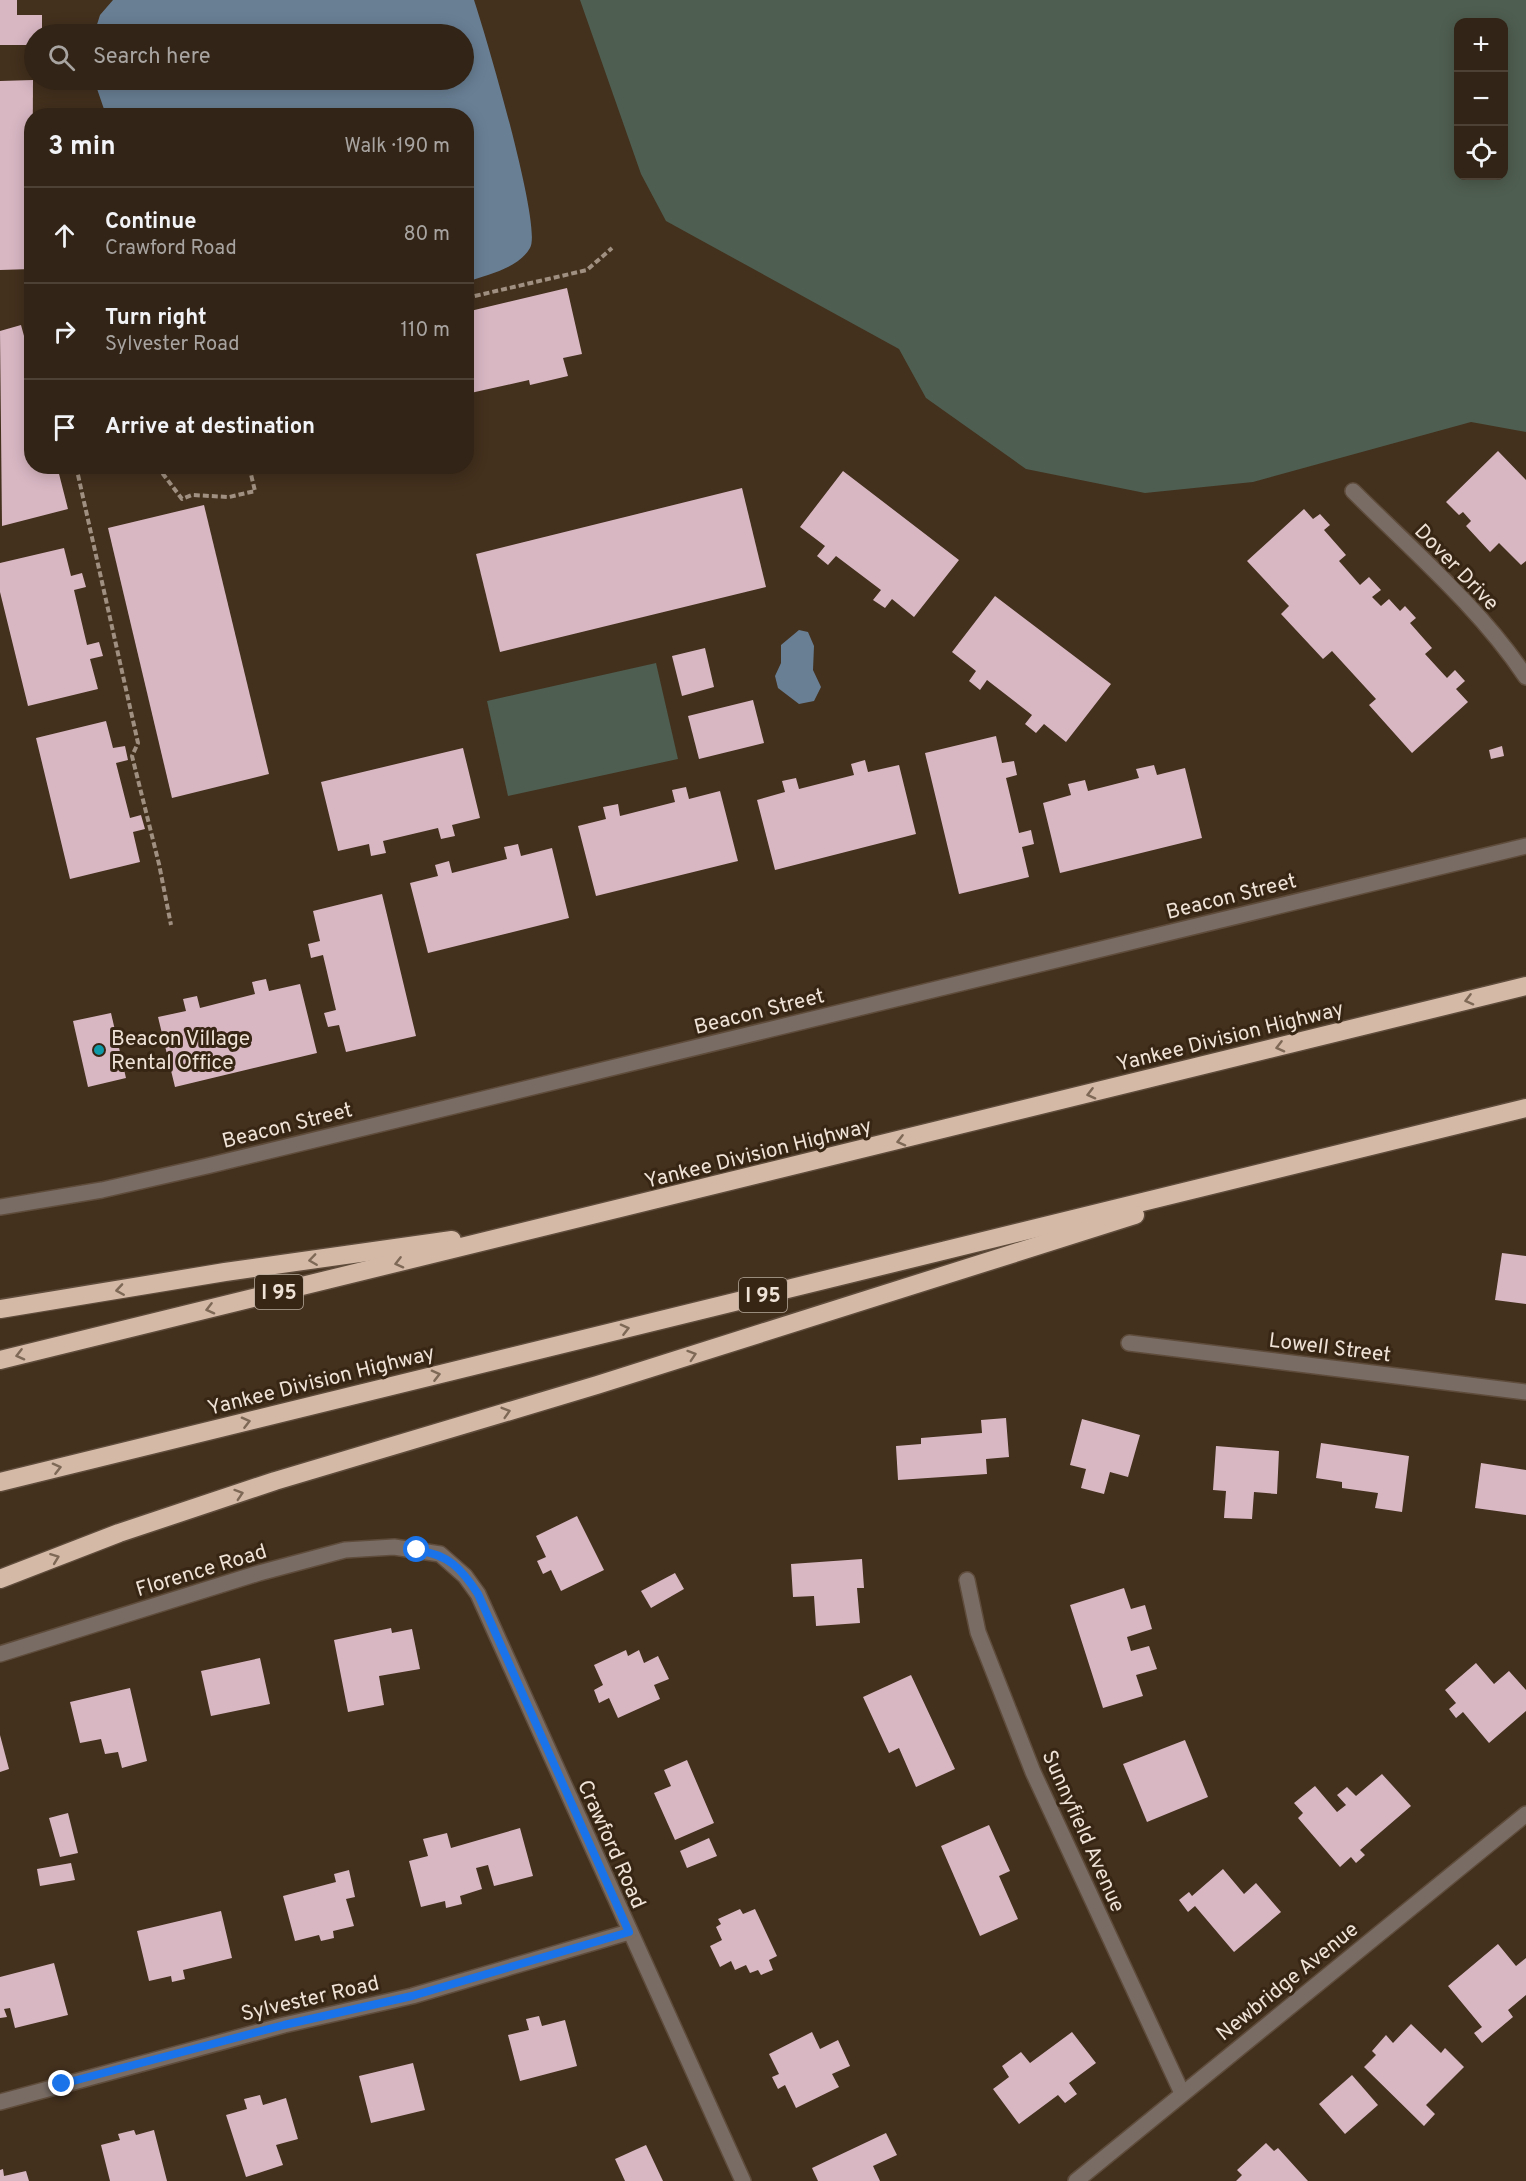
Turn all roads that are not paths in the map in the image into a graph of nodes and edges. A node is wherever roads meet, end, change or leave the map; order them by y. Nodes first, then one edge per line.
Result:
1 (1353, 491) dead end
2 (1526, 677) edge
3 (1526, 846) edge
4 (1526, 986) edge
5 (1526, 1108) edge
6 (1294, 1165) junction
7 (0, 1207) edge
8 (558, 1224) junction
9 (0, 1309) edge
10 (1129, 1343) dead end
11 (0, 1360) edge
12 (1526, 1392) edge
13 (0, 1482) edge
14 (417, 1550) joint
15 (0, 1579) edge
16 (967, 1580) dead end
17 (0, 1654) edge
18 (1526, 1814) edge
19 (629, 1932) junction
20 (1182, 2093) junction
21 (0, 2102) edge
22 (742, 2181) edge
23 (1076, 2181) edge

1 - 2 street, Dover Drive
3 - 7 street, Beacon Street
4 -> 8 highway, Yankee Division Highway / I 95
5 - 6 highway, Yankee Division Highway / I 95
13 -> 6 highway, Yankee Division Highway / I 95
15 -> 6 highway
8 -> 9 highway
8 -> 11 highway, Yankee Division Highway / I 95
10 - 12 street, Lowell Street
14 - 17 street, Florence Road
14 - 19 street, Crawford Road
16 - 20 street, Sunnyfield Avenue
18 - 20 street, Newbridge Avenue
19 - 21 street, Sylvester Road
19 - 22 street, Crawford Road
20 - 23 street, Newbridge Avenue

